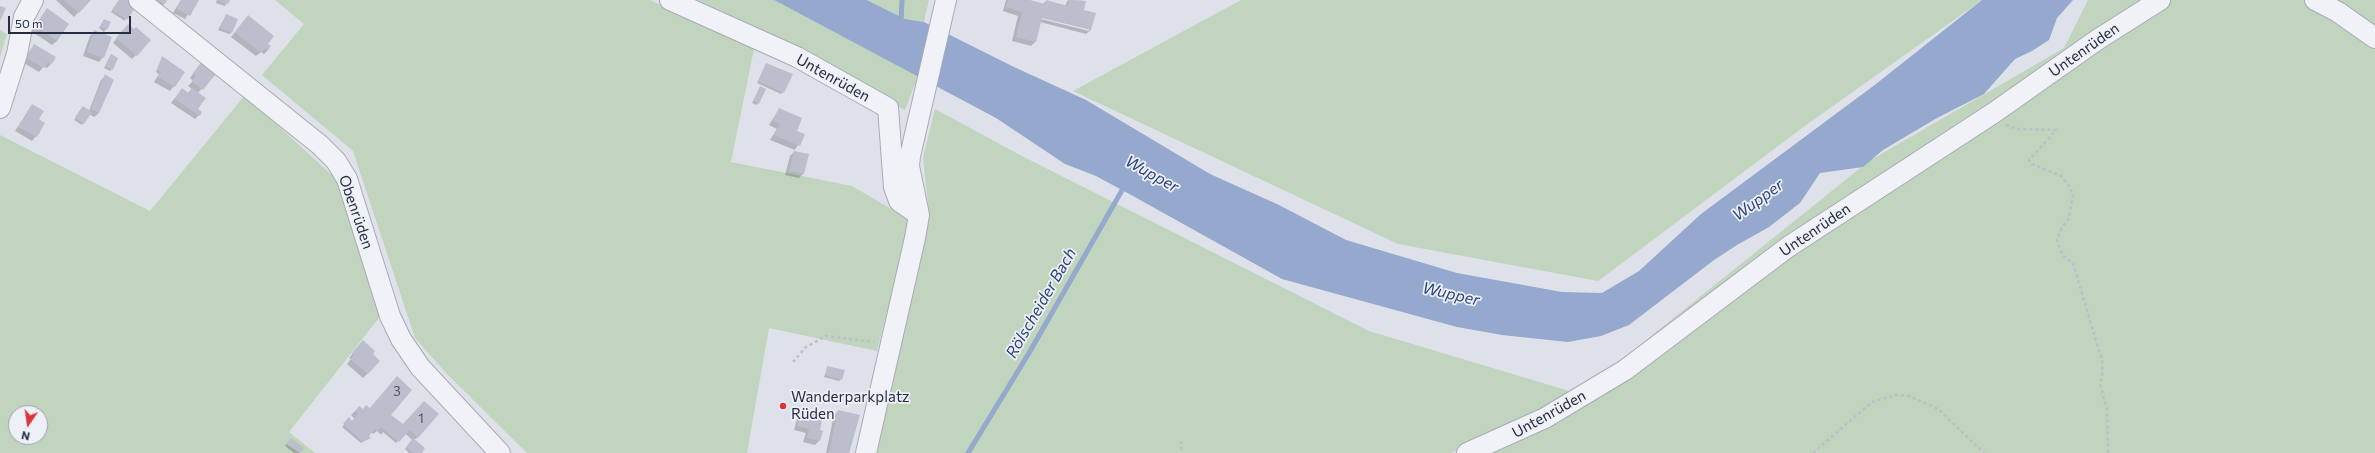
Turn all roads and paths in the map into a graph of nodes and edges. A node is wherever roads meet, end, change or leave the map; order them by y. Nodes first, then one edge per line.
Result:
1 (33, 0) edge
2 (139, 0) edge
3 (670, 0) edge
4 (946, 0) edge
5 (2160, 0) edge
6 (2315, 0) edge
7 (2375, 38) edge
8 (0, 108) edge
9 (1996, 112) junction
10 (919, 215) junction
11 (891, 344) junction
12 (793, 362) dead end
13 (1181, 441) dead end
14 (500, 453) edge
15 (866, 453) edge
16 (1181, 453) edge
17 (1467, 453) edge
18 (1813, 453) edge
19 (1984, 453) edge
20 (2108, 453) edge

1 - 8 street
2 - 14 street, Obenrüden
3 - 10 street, Untenrüden
4 - 10 street
5 - 9 street, Untenrüden
6 - 7 street
9 - 17 street, Untenrüden
9 - 20 path
10 - 11 street
11 - 12 path
11 - 15 street
13 - 16 path
18 - 19 path

